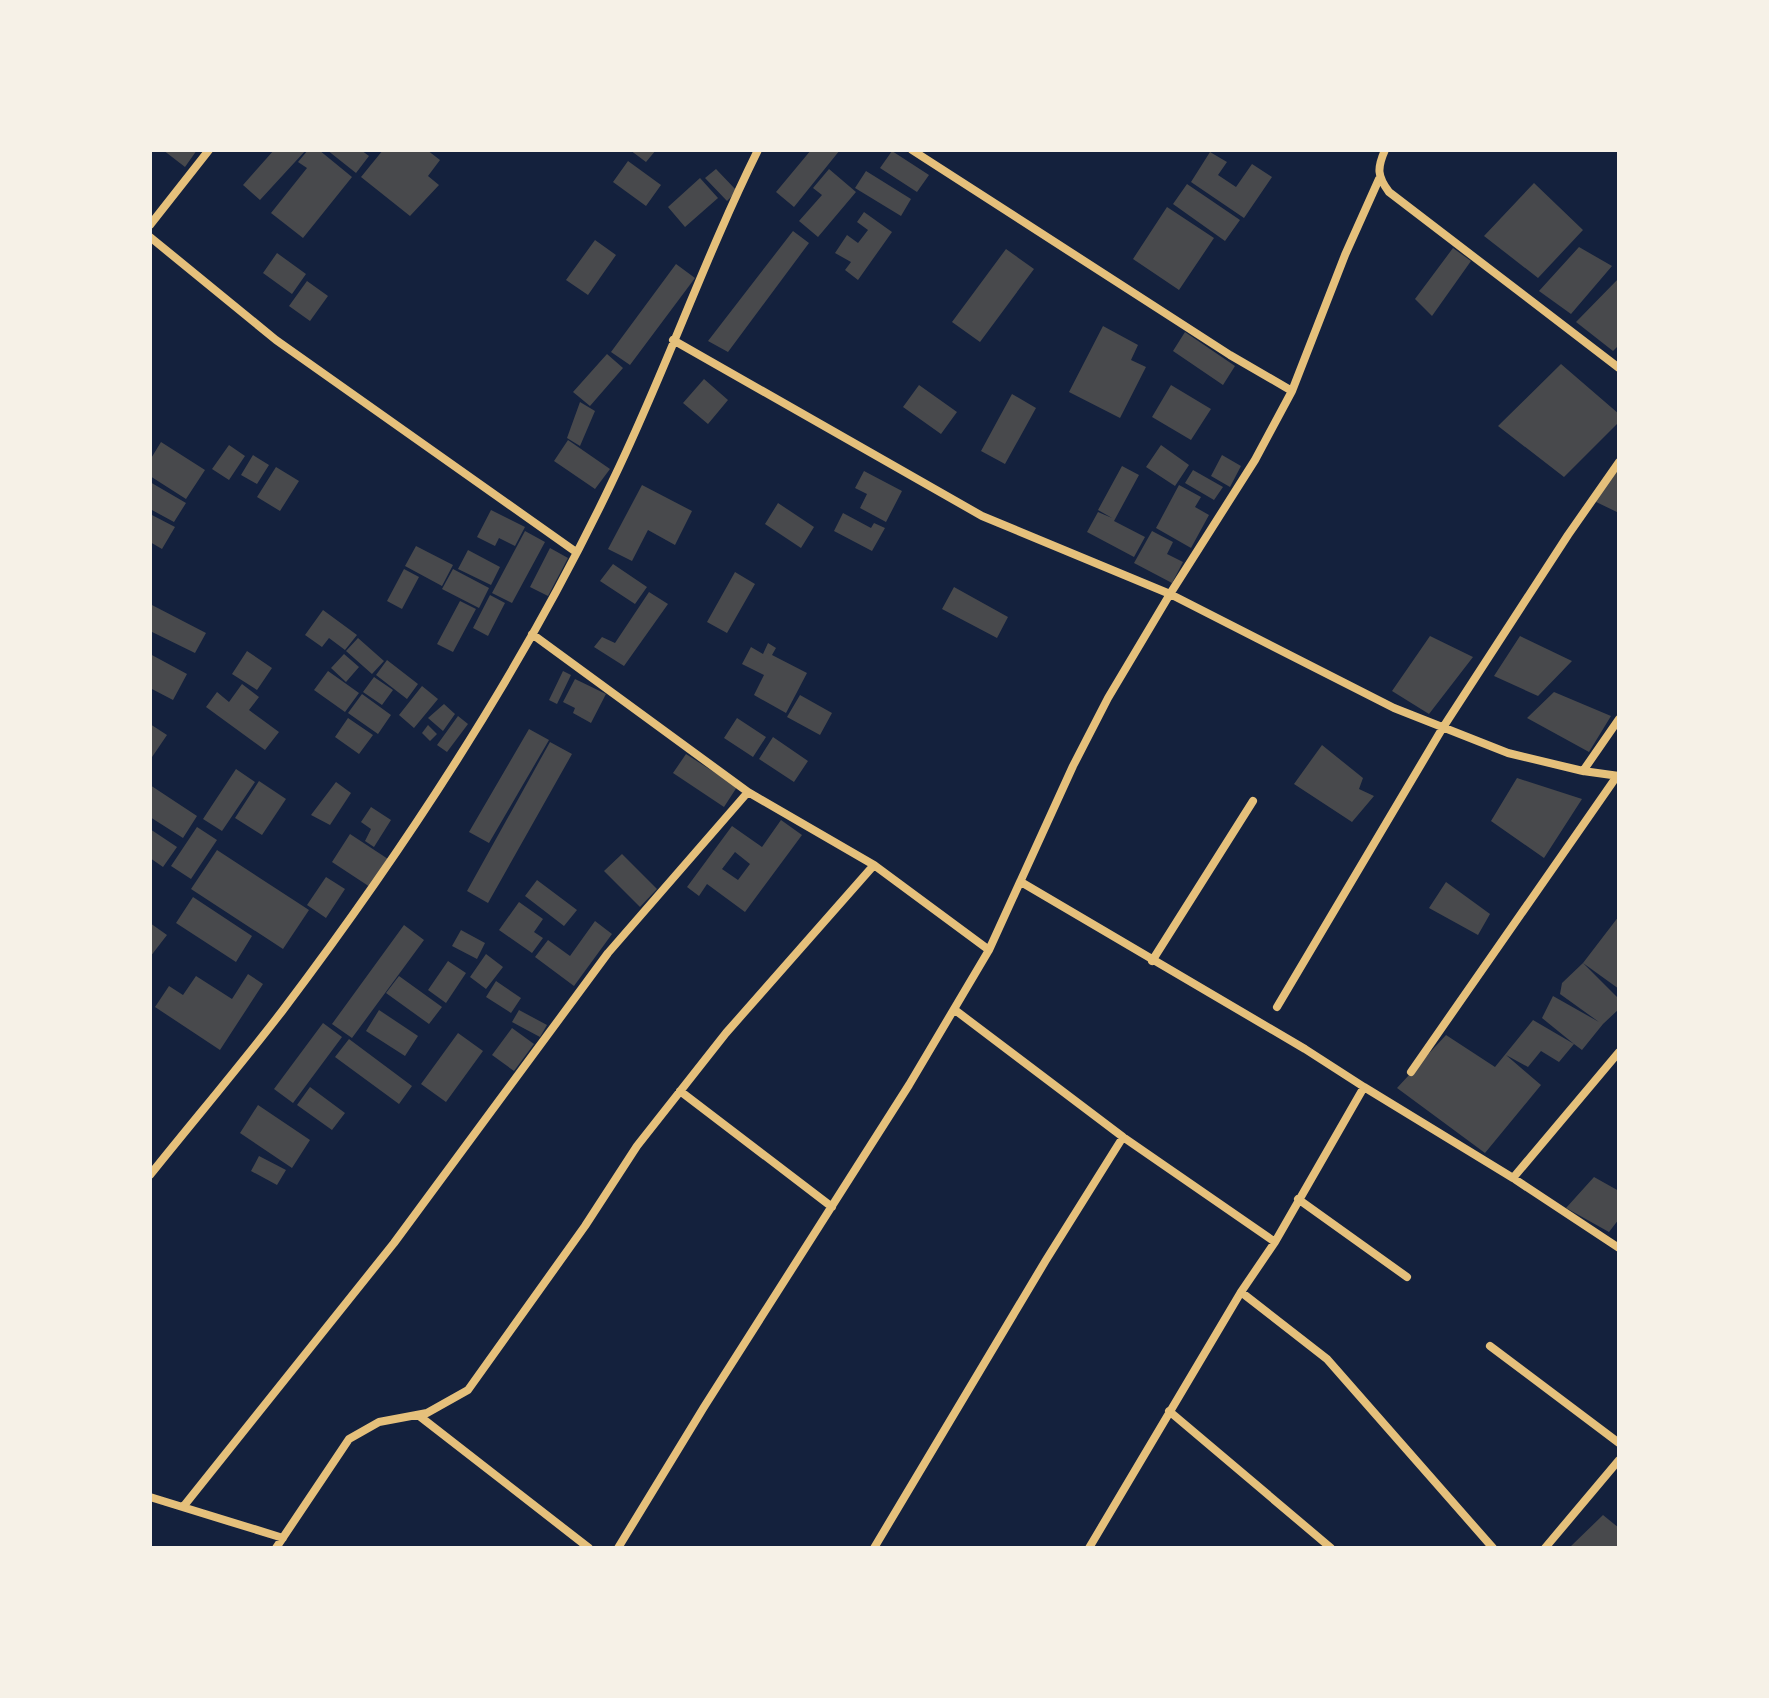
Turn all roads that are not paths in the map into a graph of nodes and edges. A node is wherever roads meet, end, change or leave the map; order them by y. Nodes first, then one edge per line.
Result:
1 (209, 150) edge
2 (758, 150) edge
3 (912, 150) edge
4 (1385, 150) edge
5 (1379, 179) junction
6 (150, 225) edge
7 (150, 237) edge
8 (673, 340) junction
9 (1619, 368) edge
10 (1292, 391) junction
11 (1619, 462) edge
12 (576, 552) junction
13 (1170, 594) junction
14 (532, 634) junction
15 (1619, 719) edge
16 (1442, 729) junction
17 (1583, 771) junction
18 (1618, 776) edge
19 (748, 792) junction
20 (1253, 801) dead end
21 (874, 865) junction
22 (1021, 882) junction
23 (989, 950) junction
24 (1152, 961) junction
25 (1277, 1007) dead end
26 (955, 1010) junction
27 (1619, 1052) edge
28 (1411, 1072) dead end
29 (1364, 1087) junction
30 (680, 1091) junction
31 (1123, 1137) junction
32 (150, 1175) edge
33 (1513, 1178) junction
34 (1298, 1199) junction
35 (832, 1207) junction
36 (1275, 1242) junction
37 (1619, 1248) edge
38 (1407, 1277) dead end
39 (1241, 1292) junction
40 (1490, 1346) dead end
41 (1169, 1411) junction
42 (418, 1415) junction
43 (1619, 1443) edge
44 (1619, 1460) edge
45 (150, 1497) edge
46 (183, 1507) junction
47 (283, 1538) junction
48 (1327, 1547) edge
49 (276, 1548) edge
50 (589, 1548) edge
51 (618, 1548) edge
52 (874, 1548) edge
53 (1089, 1548) edge
54 (1493, 1548) edge
55 (1545, 1548) edge

1 - 6 street
2 - 8 street
3 - 10 street
4 - 5 street
5 - 9 street
5 - 10 street
7 - 12 street
8 - 12 street
8 - 13 street
10 - 13 street
11 - 16 street
12 - 14 street
13 - 16 street
13 - 22 street
14 - 19 street
14 - 32 street
15 - 17 street
16 - 17 street
16 - 25 street
17 - 18 street
18 - 28 street
19 - 21 street
19 - 46 street
20 - 24 street
21 - 23 street
21 - 30 street
22 - 23 street
22 - 24 street
23 - 26 street
24 - 29 street
26 - 31 street
26 - 35 street
27 - 33 street
29 - 33 street
29 - 34 street
30 - 35 street
30 - 42 street
31 - 36 street
31 - 52 street
33 - 37 street
34 - 36 street
34 - 38 street
35 - 51 street
36 - 39 street
39 - 41 street
39 - 54 street
40 - 43 street
41 - 48 street
41 - 53 street
42 - 47 street
42 - 50 street
44 - 55 street
45 - 46 street
46 - 47 street
47 - 49 street

